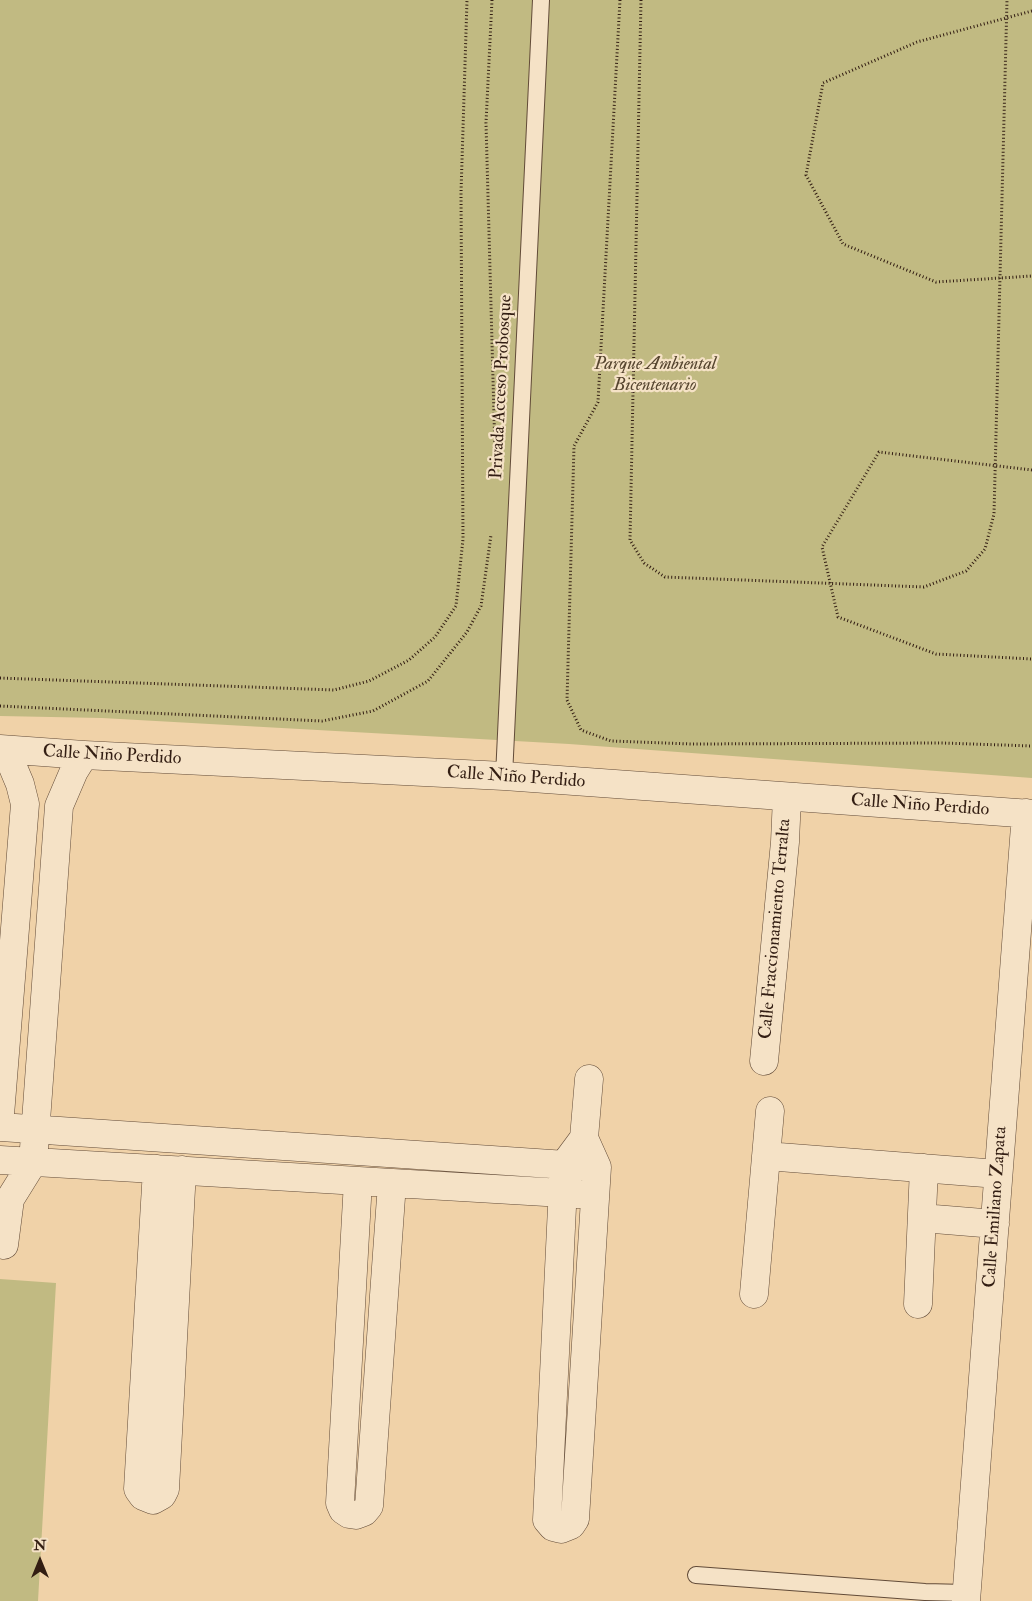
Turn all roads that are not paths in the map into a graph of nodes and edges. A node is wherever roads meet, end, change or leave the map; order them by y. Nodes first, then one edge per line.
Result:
1 (541, 0) edge
2 (0, 749) edge
3 (84, 755) junction
4 (504, 776) junction
5 (787, 797) junction
6 (1029, 814) edge
7 (22, 838) junction
8 (57, 840) junction
9 (764, 1060) dead end
10 (589, 1078) dead end
11 (770, 1111) dead end
12 (0, 1115) edge
13 (0, 1127) edge
14 (35, 1129) junction
15 (584, 1138) junction
16 (277, 1145) junction
17 (766, 1156) junction
18 (0, 1160) edge
19 (33, 1162) junction
20 (564, 1165) junction
21 (597, 1167) junction
22 (924, 1168) junction
23 (0, 1170) edge
24 (169, 1170) junction
25 (998, 1174) junction
26 (272, 1176) junction
27 (358, 1181) junction
28 (392, 1183) junction
29 (563, 1193) junction
30 (595, 1195) junction
31 (10, 1199) junction
32 (922, 1218) junction
33 (994, 1224) junction
34 (4, 1246) dead end
35 (754, 1294) dead end
36 (918, 1304) dead end
37 (696, 1575) dead end
38 (966, 1597) edge

1 - 4 lane, Privada Acceso Probosque
2 - 3 street, Calle Niño Perdido
2 - 7 street
3 - 4 street, Calle Niño Perdido
3 - 8 street
4 - 5 street, Calle Niño Perdido
5 - 6 street, Calle Niño Perdido
5 - 9 street, Calle Fraccionamiento Terralta
6 - 25 street, Calle Emiliano Zapata
7 - 8 street
7 - 12 street
8 - 14 street
10 - 15 street
11 - 17 street
13 - 14 street
14 - 16 street
14 - 19 street
15 - 20 street
15 - 21 street
16 - 20 street
16 - 26 street
17 - 22 street
17 - 35 street
18 - 19 street
19 - 24 street
19 - 31 street
20 - 21 street
20 - 29 street
21 - 30 street
22 - 25 street
22 - 32 street
23 - 31 street
24 - 24 street
24 - 26 street
25 - 33 street, Calle Emiliano Zapata
26 - 27 street
27 - 28 street
27 - 28 street
28 - 29 street
29 - 30 street
29 - 30 street
31 - 34 street
32 - 33 street
32 - 36 street
33 - 38 street, Calle Emiliano Zapata
37 - 38 lane

